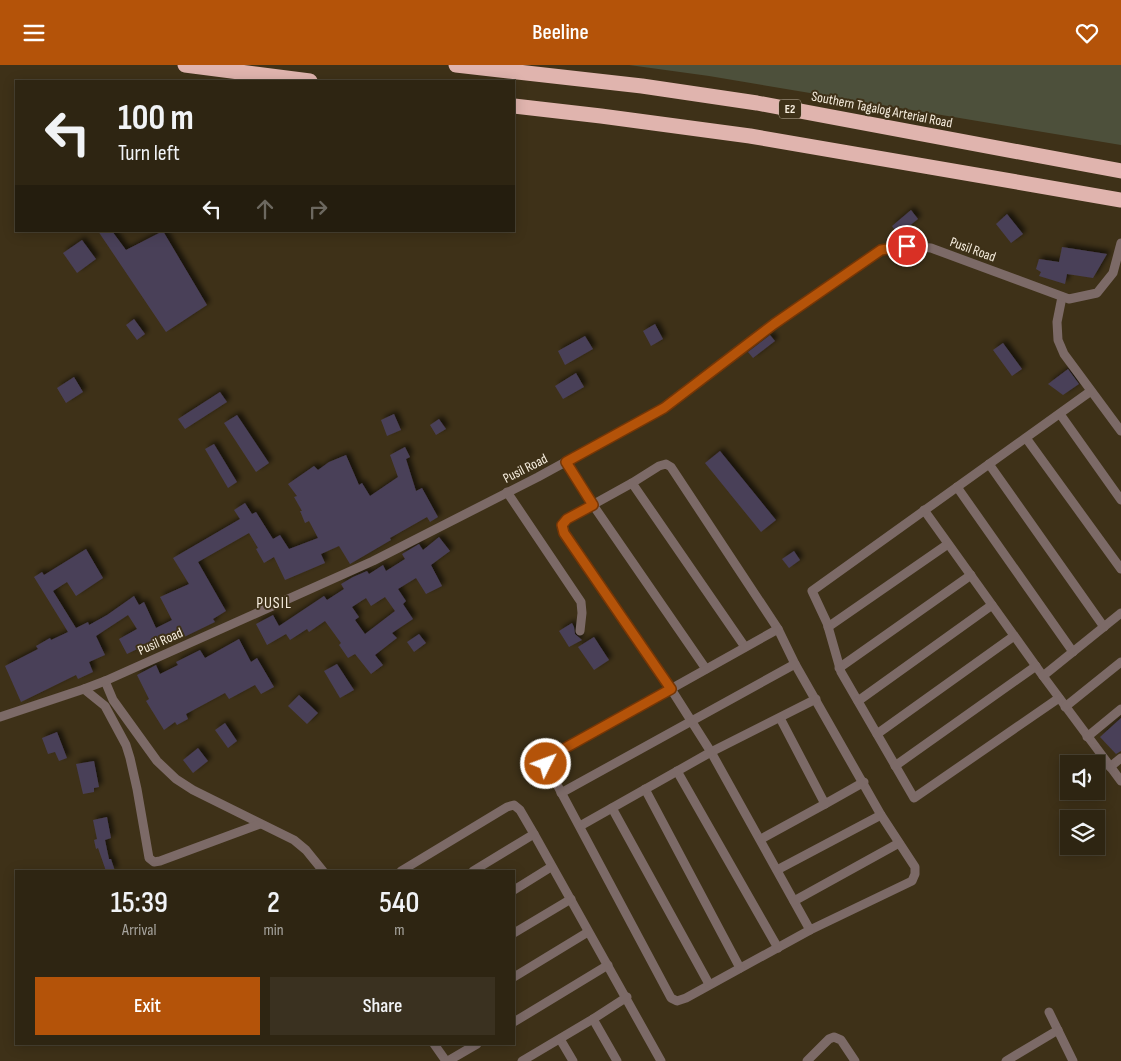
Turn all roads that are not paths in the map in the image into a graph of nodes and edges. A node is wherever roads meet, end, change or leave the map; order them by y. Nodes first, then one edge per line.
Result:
1 (185, 65) edge
2 (456, 65) edge
3 (302, 80) edge
4 (515, 106) edge
5 (1121, 171) edge
6 (1121, 200) edge
7 (1121, 246) edge
8 (1062, 297) junction
9 (1091, 391) junction
10 (1060, 414) junction
11 (1121, 431) edge
12 (1026, 438) junction
13 (566, 462) junction
14 (990, 464) junction
15 (632, 483) junction
16 (957, 487) junction
17 (507, 493) junction
18 (1121, 500) edge
19 (593, 505) junction
20 (924, 511) junction
21 (948, 544) junction
22 (1121, 569) edge
23 (971, 575) junction
24 (992, 605) junction
25 (1121, 613) edge
26 (828, 627) junction
27 (1104, 627) junction
28 (778, 629) junction
29 (580, 631) dead end
30 (1014, 637) junction
31 (745, 647) junction
32 (1073, 652) junction
33 (1121, 662) edge
34 (795, 664) junction
35 (1036, 666) junction
36 (839, 668) junction
37 (706, 669) junction
38 (1043, 677) junction
39 (105, 681) junction
40 (84, 689) junction
41 (671, 689) junction
42 (1059, 698) junction
43 (816, 699) junction
44 (858, 701) junction
45 (1066, 707) junction
46 (1121, 709) edge
47 (0, 717) edge
48 (780, 718) junction
49 (691, 721) junction
50 (877, 734) junction
51 (1087, 737) junction
52 (711, 752) junction
53 (1121, 758) edge
54 (895, 766) junction
55 (1110, 767) junction
56 (677, 771) junction
57 (1121, 781) edge
58 (864, 782) junction
59 (645, 789) junction
60 (561, 793) junction
61 (825, 803) junction
62 (612, 808) junction
63 (881, 815) junction
64 (260, 824) junction
65 (580, 826) junction
66 (534, 834) junction
67 (761, 839) junction
68 (899, 843) junction
69 (552, 867) junction
70 (322, 870) edge
71 (403, 870) edge
72 (475, 870) edge
73 (777, 870) junction
74 (515, 889) edge
75 (570, 899) junction
76 (794, 901) junction
77 (810, 930) junction
78 (515, 932) edge
79 (588, 932) junction
80 (778, 948) junction
81 (608, 965) junction
82 (740, 968) junction
83 (515, 976) edge
84 (709, 984) junction
85 (627, 997) junction
86 (1049, 1012) dead end
87 (593, 1019) junction
88 (515, 1021) edge
89 (1058, 1030) junction
90 (560, 1039) junction
91 (435, 1045) edge
92 (475, 1045) edge
93 (528, 1059) edge
94 (447, 1061) edge
95 (572, 1061) edge
96 (617, 1061) edge
97 (661, 1061) edge
98 (807, 1061) edge
99 (855, 1061) edge
100 (1006, 1061) edge
101 (1073, 1061) edge

1 - 3 highway
2 - 5 highway, Southern Tagalog Arterial Road / E2
4 - 6 highway
7 - 8 street, Pusil Road
8 - 9 street
8 - 13 street, Pusil Road
9 - 10 street
9 - 11 street
10 - 12 street
10 - 18 street
12 - 14 street
12 - 22 street
13 - 17 street, Pusil Road
13 - 19 street
14 - 16 street
14 - 27 street
15 - 19 street
15 - 28 street
15 - 31 street
16 - 20 street
16 - 32 street
17 - 29 street
17 - 39 street, Pusil Road
19 - 37 street
19 - 41 street
20 - 21 street
20 - 26 street
21 - 23 street
21 - 26 street
23 - 24 street
23 - 36 street
24 - 30 street
24 - 44 street
25 - 27 street
26 - 36 street
27 - 32 street
28 - 31 street
28 - 34 street
30 - 35 street
30 - 50 street
31 - 37 street
32 - 38 street
33 - 45 street
34 - 43 street
34 - 49 street
35 - 38 street
35 - 54 street
36 - 44 street
37 - 41 street
38 - 42 street
39 - 40 street, Pusil Road
39 - 64 street
40 - 47 street, Pusil Road
40 - 64 street
41 - 49 street
41 - 60 street
42 - 45 street
42 - 54 street
43 - 48 street
43 - 58 street
44 - 50 street
45 - 51 street
46 - 51 street
48 - 52 street
48 - 61 street
49 - 52 street
49 - 60 street
50 - 54 street
51 - 55 street
52 - 56 street
52 - 67 street
53 - 55 street
55 - 57 street
56 - 59 street
56 - 80 street
58 - 61 street
58 - 63 street
59 - 62 street
59 - 82 street
60 - 65 street
61 - 67 street
62 - 65 street
62 - 84 street
63 - 68 street
63 - 73 street
64 - 70 street
65 - 84 street
66 - 69 street
66 - 71 street
66 - 72 street
67 - 73 street
68 - 76 street
68 - 77 street
69 - 74 street
69 - 75 street
73 - 76 street
75 - 78 street
75 - 79 street
76 - 77 street
77 - 80 street
79 - 81 street
79 - 83 street
80 - 82 street
81 - 85 street
81 - 88 street
82 - 84 street
85 - 87 street
85 - 97 street
86 - 89 street
87 - 90 street
87 - 96 street
89 - 100 street
89 - 101 street
90 - 93 street
90 - 95 street
91 - 94 street
92 - 94 street
98 - 99 street

